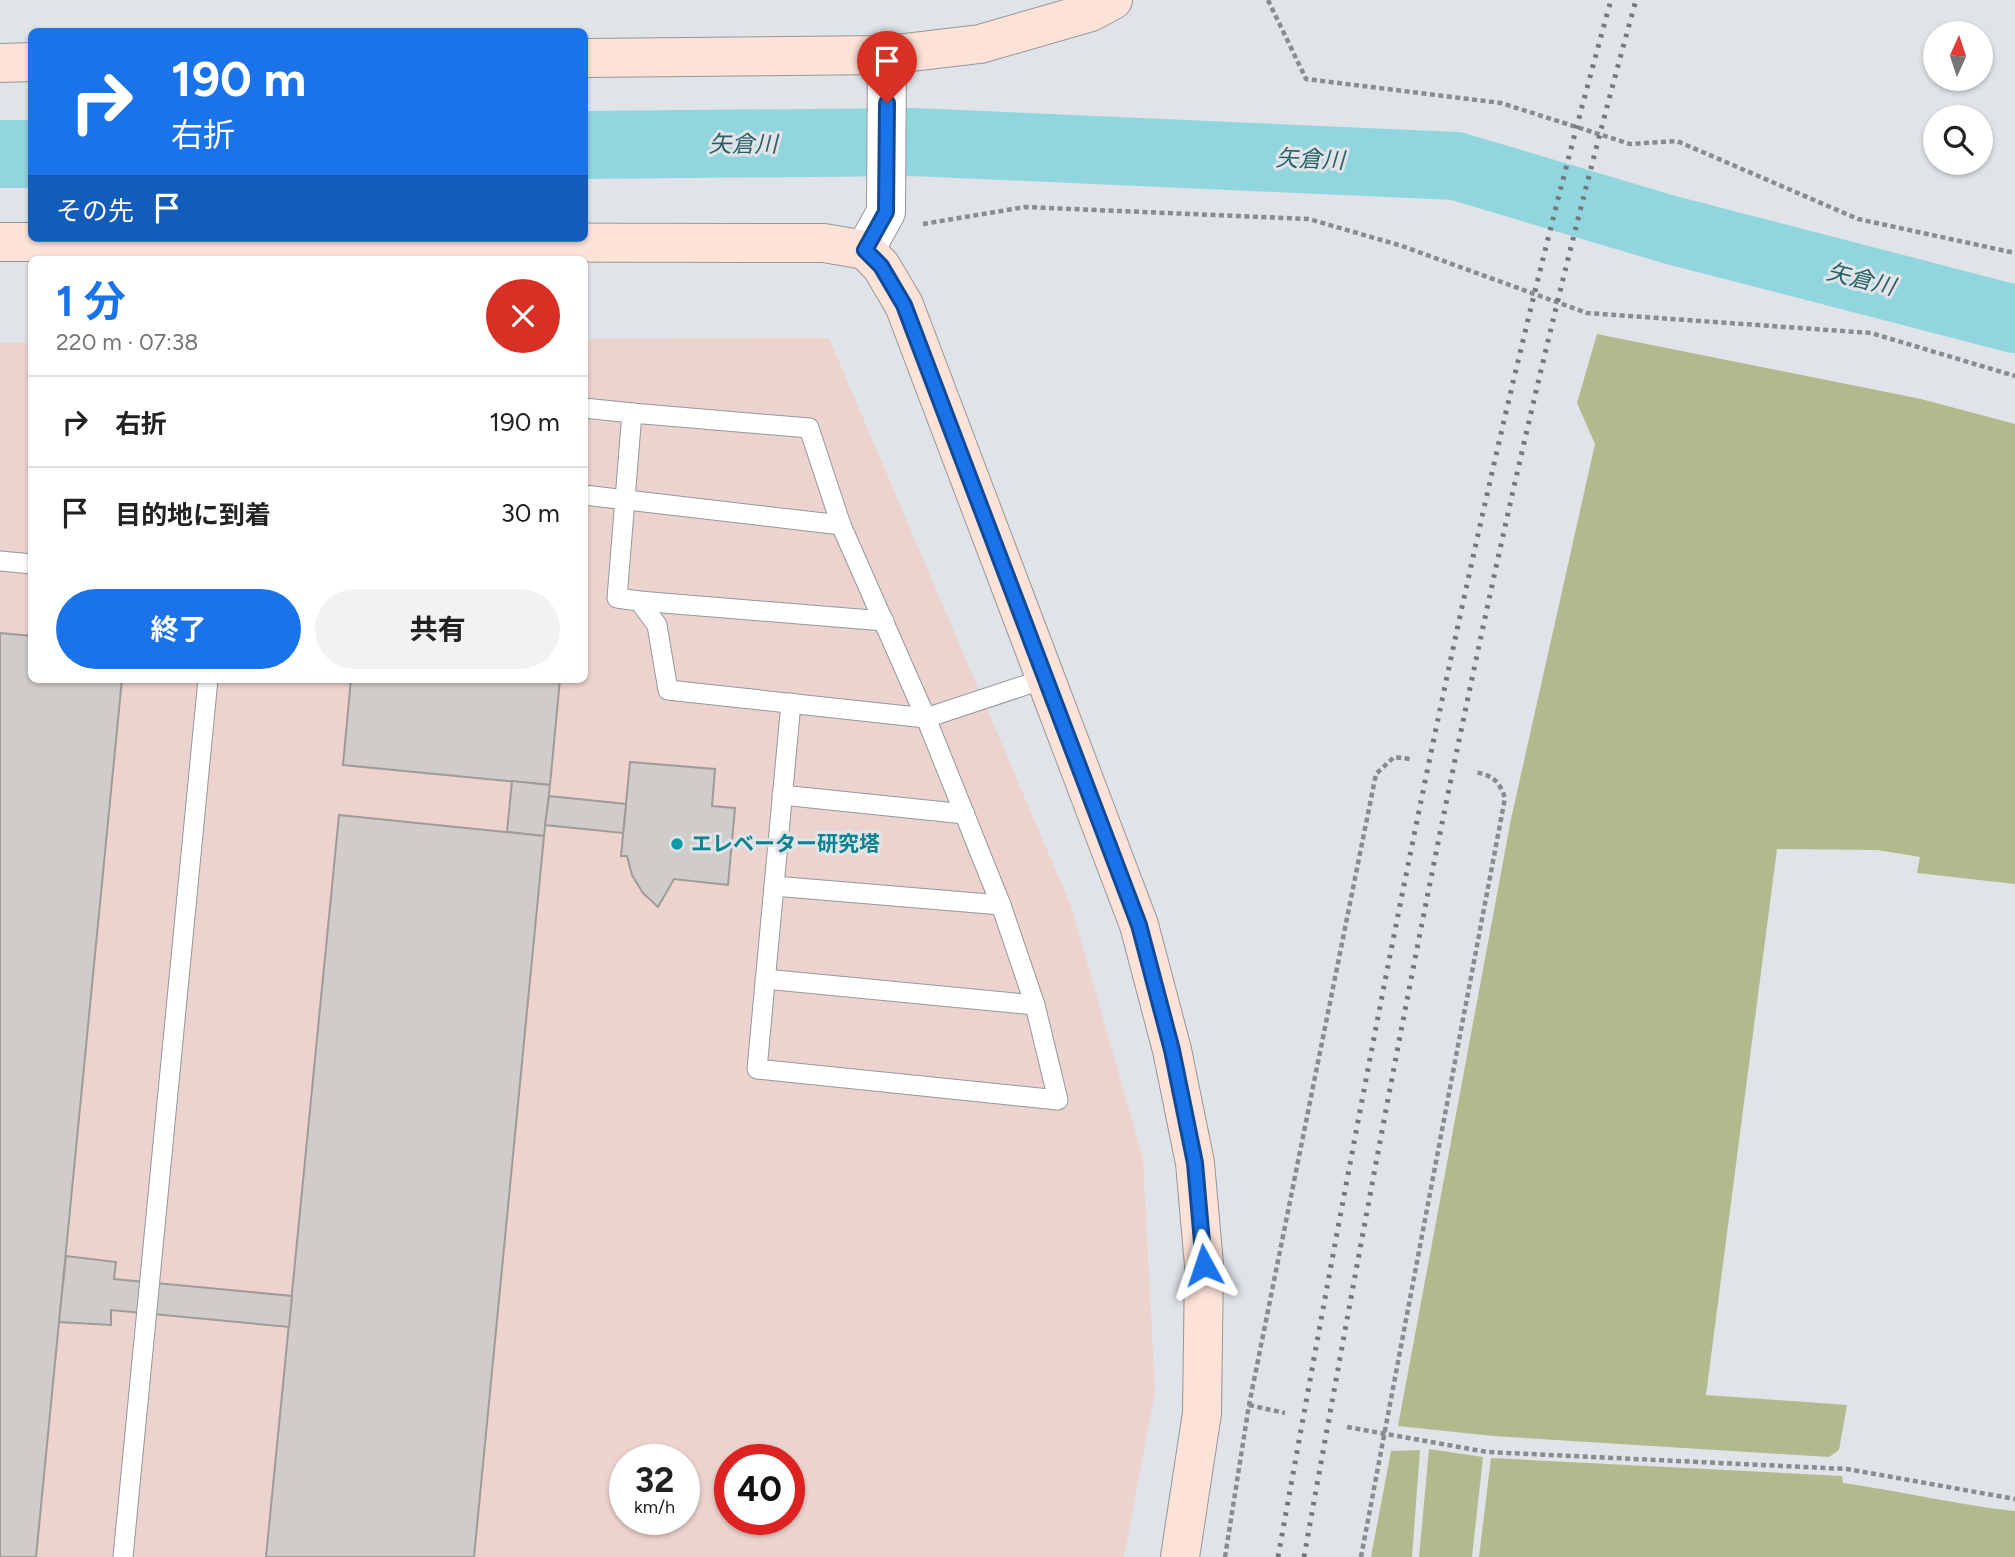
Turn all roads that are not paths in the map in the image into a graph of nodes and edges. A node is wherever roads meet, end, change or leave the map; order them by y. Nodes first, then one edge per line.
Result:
1 (1113, 0) edge
2 (588, 58) edge
3 (28, 62) edge
4 (0, 63) edge
5 (887, 65) junction
6 (0, 243) edge
7 (865, 250) junction
8 (588, 408) edge
9 (632, 413) junction
10 (588, 495) edge
11 (625, 499) junction
12 (841, 525) junction
13 (0, 561) edge
14 (28, 564) edge
15 (639, 601) junction
16 (884, 621) junction
17 (1044, 679) junction
18 (208, 683) edge
19 (791, 703) junction
20 (926, 718) junction
21 (782, 795) junction
22 (965, 814) junction
23 (774, 886) junction
24 (1001, 905) junction
25 (765, 979) junction
26 (1035, 1005) junction
27 (122, 1557) edge
28 (1180, 1557) edge

1 - 5 street
2 - 5 street
3 - 4 street
5 - 7 street
6 - 7 street
7 - 17 street
8 - 9 lane
9 - 11 lane
9 - 12 lane
10 - 11 lane
11 - 12 lane
11 - 15 lane
12 - 16 lane
13 - 14 lane
15 - 16 lane
15 - 19 lane
16 - 20 lane
17 - 20 lane
17 - 28 street
18 - 27 lane
19 - 20 lane
19 - 21 lane
20 - 22 lane
21 - 22 lane
21 - 23 lane
22 - 24 lane
23 - 24 lane
23 - 25 lane
24 - 26 lane
25 - 26 lane
25 - 26 lane

